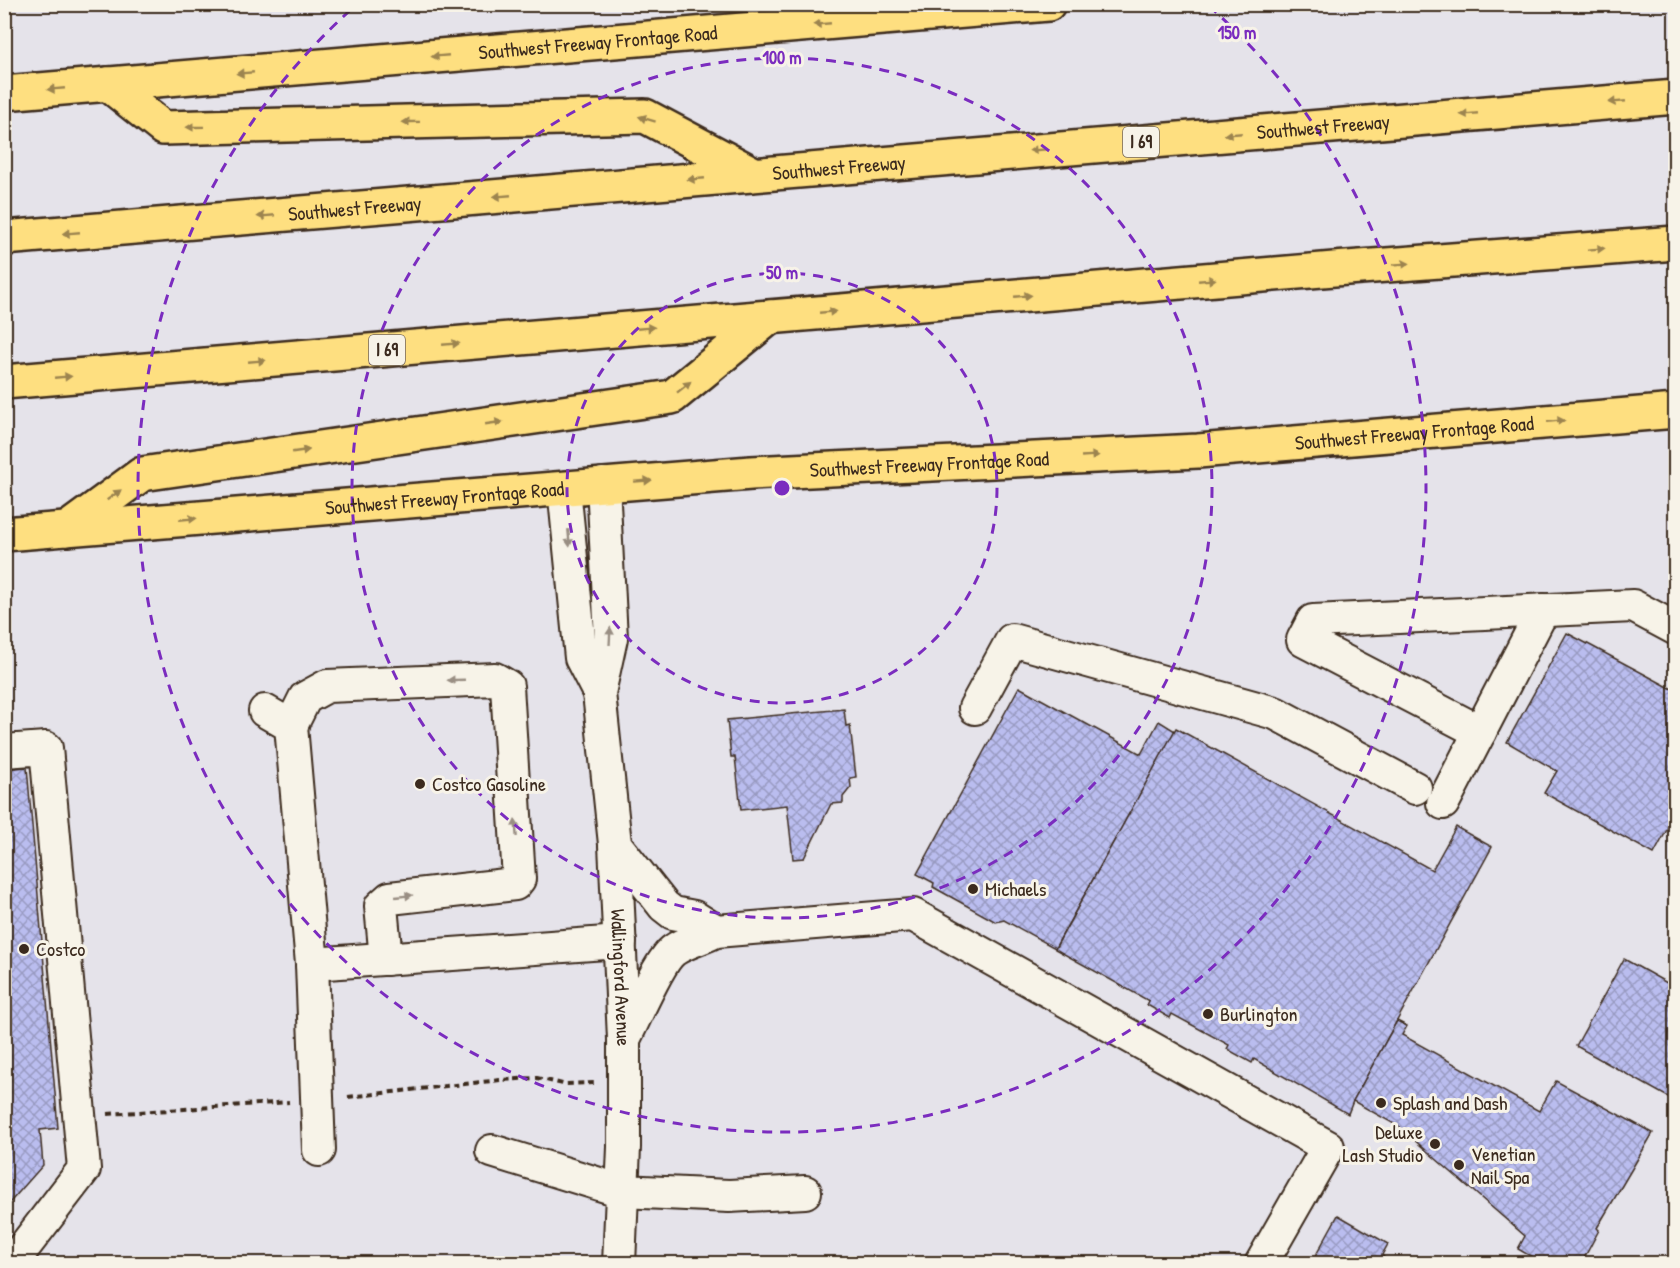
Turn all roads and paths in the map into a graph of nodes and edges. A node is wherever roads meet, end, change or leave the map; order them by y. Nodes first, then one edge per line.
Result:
1 (1030, 5) edge
2 (108, 84) junction
3 (4, 93) edge
4 (1676, 97) edge
5 (754, 174) junction
6 (4, 238) edge
7 (1676, 243) edge
8 (770, 317) junction
9 (4, 382) edge
10 (1676, 411) edge
11 (603, 484) junction
12 (564, 488) junction
13 (67, 529) junction
14 (4, 534) edge
15 (1543, 610) junction
16 (1676, 629) edge
17 (599, 693) junction
18 (975, 708) dead end
19 (1480, 732) junction
20 (4, 751) edge
21 (1415, 788) dead end
22 (1443, 803) dead end
23 (615, 844) junction
24 (716, 931) junction
25 (620, 942) junction
26 (386, 959) junction
27 (312, 964) junction
28 (624, 1040) junction
29 (624, 1082) junction
30 (317, 1100) junction
31 (79, 1116) junction
32 (319, 1150) dead end
33 (492, 1151) dead end
34 (622, 1191) junction
35 (804, 1192) dead end
36 (11, 1263) edge
37 (619, 1263) edge
38 (1262, 1263) edge

1 -> 2 main road, Southwest Freeway Frontage Road
2 -> 3 main road, Southwest Freeway Frontage Road
5 -> 2 main road
4 -> 5 main road, Southwest Freeway / I 69
5 -> 6 main road, Southwest Freeway / I 69
8 -> 7 main road, I 69
9 -> 8 main road, I 69
13 -> 8 main road
11 -> 10 main road, Southwest Freeway Frontage Road
11 - 12 main road, Southwest Freeway Frontage Road
17 -> 11 street, Wallingford Avenue
13 -> 12 main road, Southwest Freeway Frontage Road
12 -> 17 street, Wallingford Avenue
13 - 14 main road, Southwest Freeway Frontage Road
15 - 16 street
15 - 19 street
15 - 19 street
17 - 23 street, Wallingford Avenue
18 - 21 street
19 - 22 street
20 - 31 street
23 - 24 street
23 - 25 street, Wallingford Avenue
24 - 28 street
24 - 38 street
25 - 26 street
25 - 28 street, Wallingford Avenue
26 - 27 street
26 -> 27 street
27 - 30 street
28 - 29 street, Wallingford Avenue
29 - 30 path
29 - 34 street, Wallingford Avenue
30 - 31 path
30 - 32 street
31 - 36 street
33 - 34 street
34 - 35 street
34 - 37 street, Wallingford Avenue

